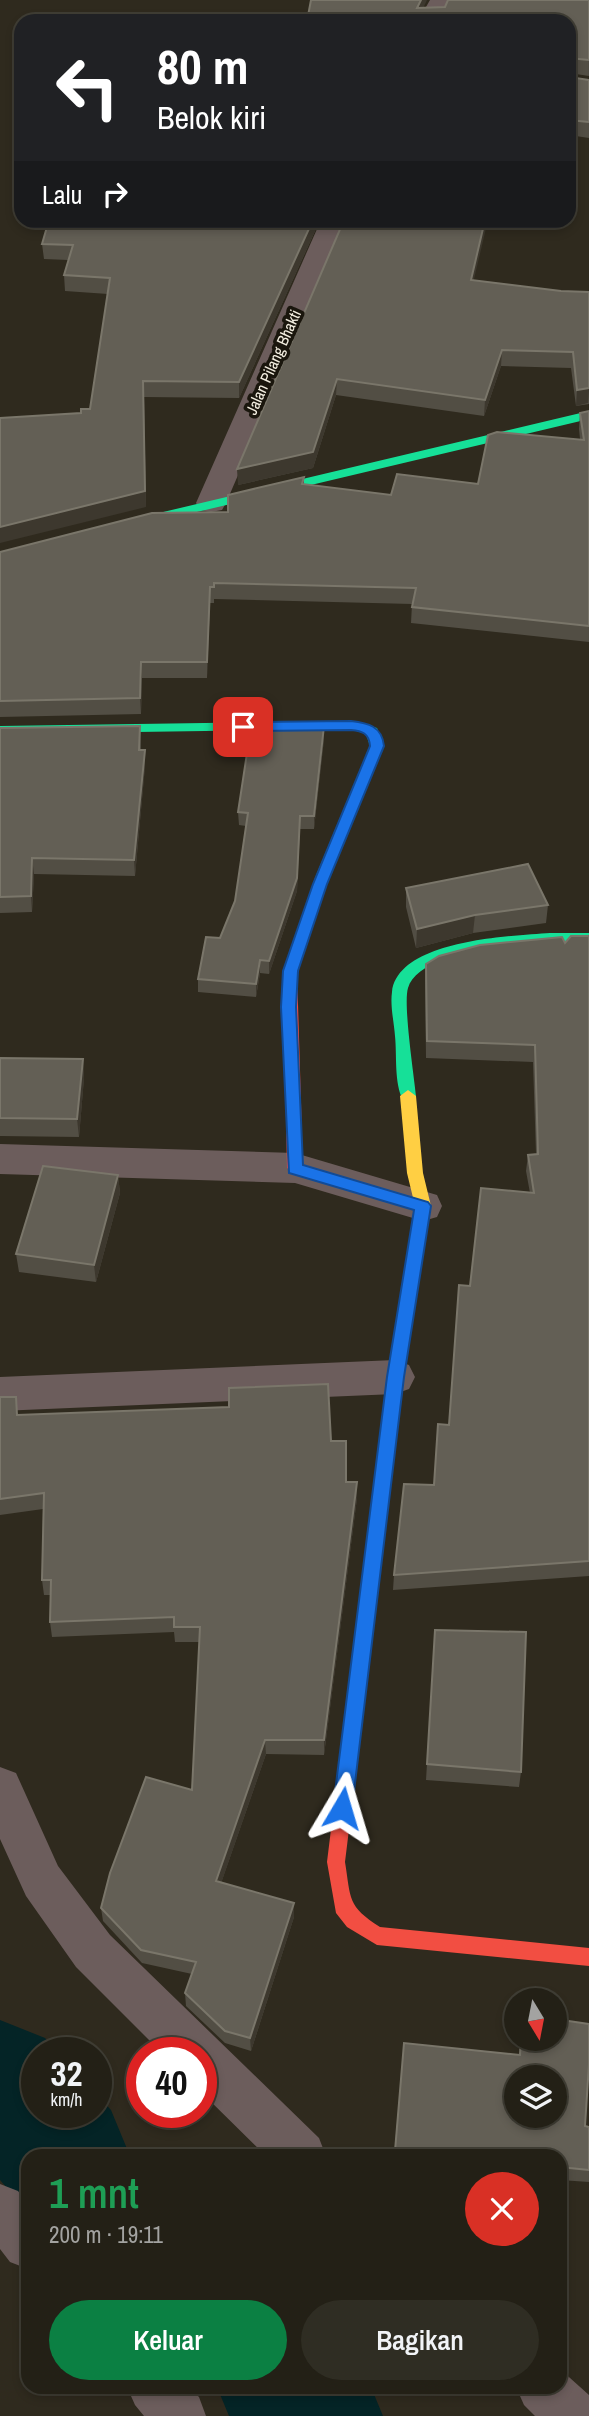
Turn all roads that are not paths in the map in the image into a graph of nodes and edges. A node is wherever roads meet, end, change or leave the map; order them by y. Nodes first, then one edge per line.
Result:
1 (331, 228) edge
2 (589, 415) edge
3 (211, 503) junction
4 (105, 530) edge
5 (0, 730) edge
6 (589, 938) edge
7 (0, 1159) edge
8 (295, 1168) junction
9 (423, 1206) junction
10 (395, 1377) junction
11 (0, 1394) edge
12 (0, 1788) edge
13 (589, 1957) edge
14 (180, 2037) edge
15 (217, 2074) edge
16 (294, 2149) edge
17 (0, 2209) edge
18 (21, 2235) edge
19 (160, 2394) edge
20 (549, 2394) edge
21 (180, 2416) edge
22 (573, 2416) edge

1 - 3 street, Jalan Pilang Bhakti
2 - 3 street
3 - 4 street
5 - 8 street
6 - 9 street
7 - 8 street
8 - 9 street
9 - 10 street
10 - 11 street
10 - 13 street
12 - 14 street
15 - 16 street
17 - 18 street
19 - 21 street
20 - 22 street

